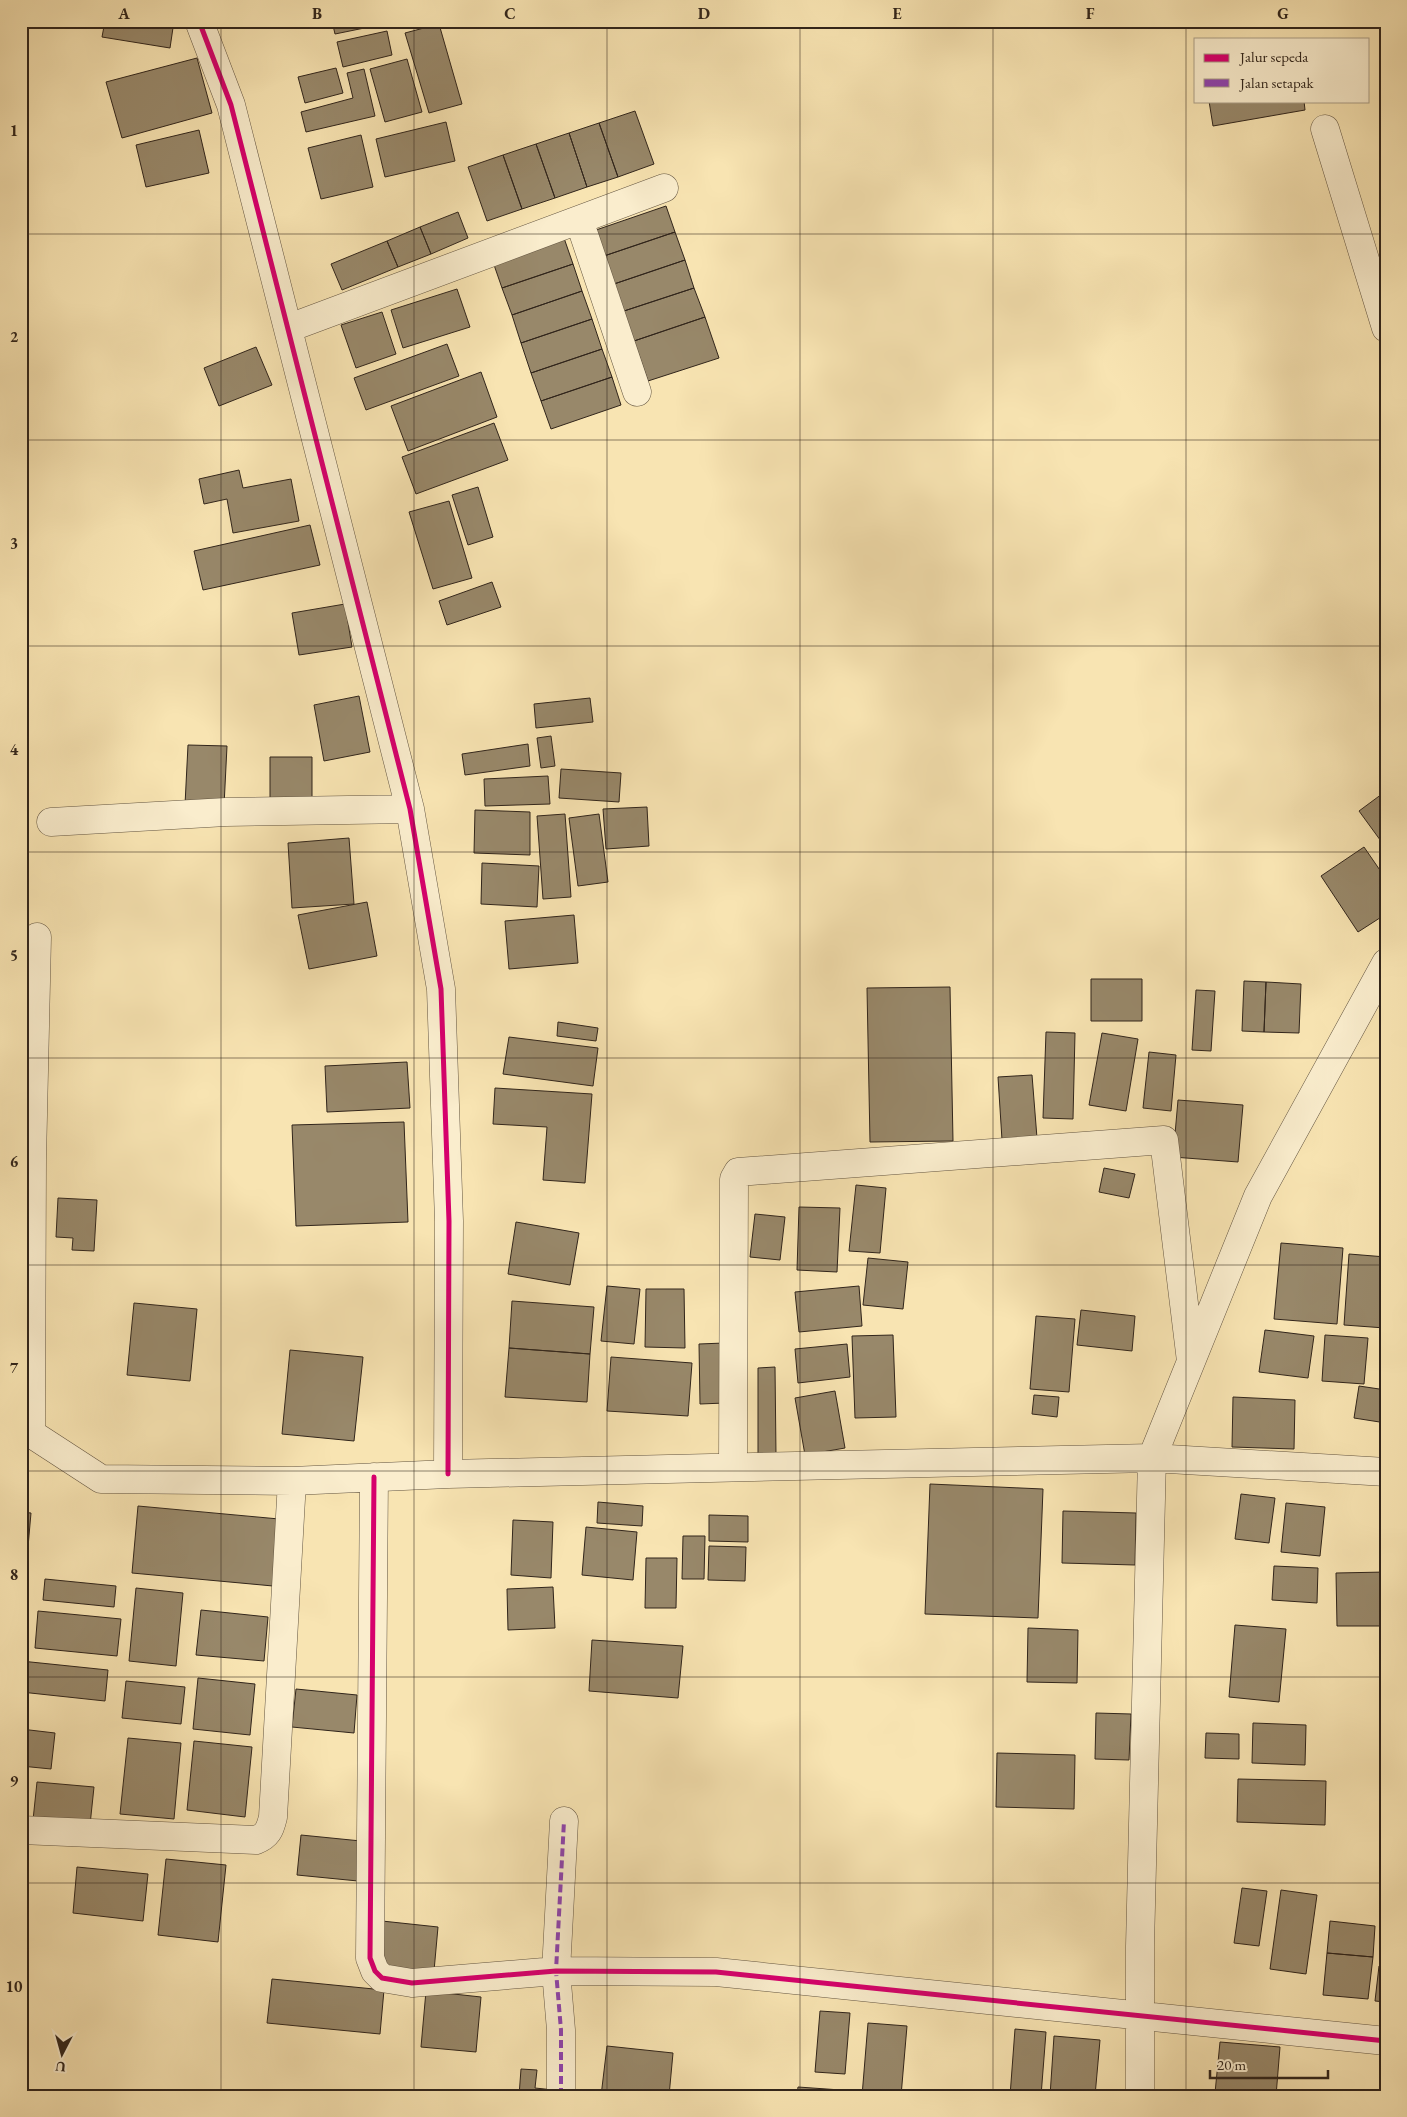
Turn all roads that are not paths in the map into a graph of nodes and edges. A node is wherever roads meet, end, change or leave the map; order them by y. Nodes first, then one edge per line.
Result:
1 (198, 21) edge
2 (1325, 129) dead end
3 (664, 188) dead end
4 (579, 220) junction
5 (289, 328) junction
6 (1386, 328) edge
7 (637, 392) dead end
8 (410, 809) junction
9 (51, 822) dead end
10 (37, 937) dead end
11 (1386, 963) edge
12 (26, 1159) edge
13 (1191, 1362) junction
14 (26, 1430) edge
15 (1152, 1458) junction
16 (733, 1466) junction
17 (1386, 1472) edge
18 (448, 1474) junction
19 (374, 1478) junction
20 (292, 1480) junction
21 (564, 1821) dead end
22 (21, 1830) edge
23 (556, 1971) junction
24 (1139, 2017) junction
25 (1386, 2041) edge
26 (561, 2096) edge
27 (1140, 2096) edge

1 - 5 street
2 - 6 street
3 - 4 street
4 - 5 street
4 - 7 street
5 - 8 street
8 - 9 street
8 - 18 street
10 - 12 street
11 - 13 street
12 - 14 street
13 - 15 street
13 - 16 street
14 - 20 street
15 - 16 street
15 - 17 street
15 - 24 street
16 - 18 street
18 - 19 street
19 - 20 street
19 - 23 street
20 - 22 street
21 - 23 street
23 - 24 street
23 - 26 street
24 - 25 street
24 - 27 street

